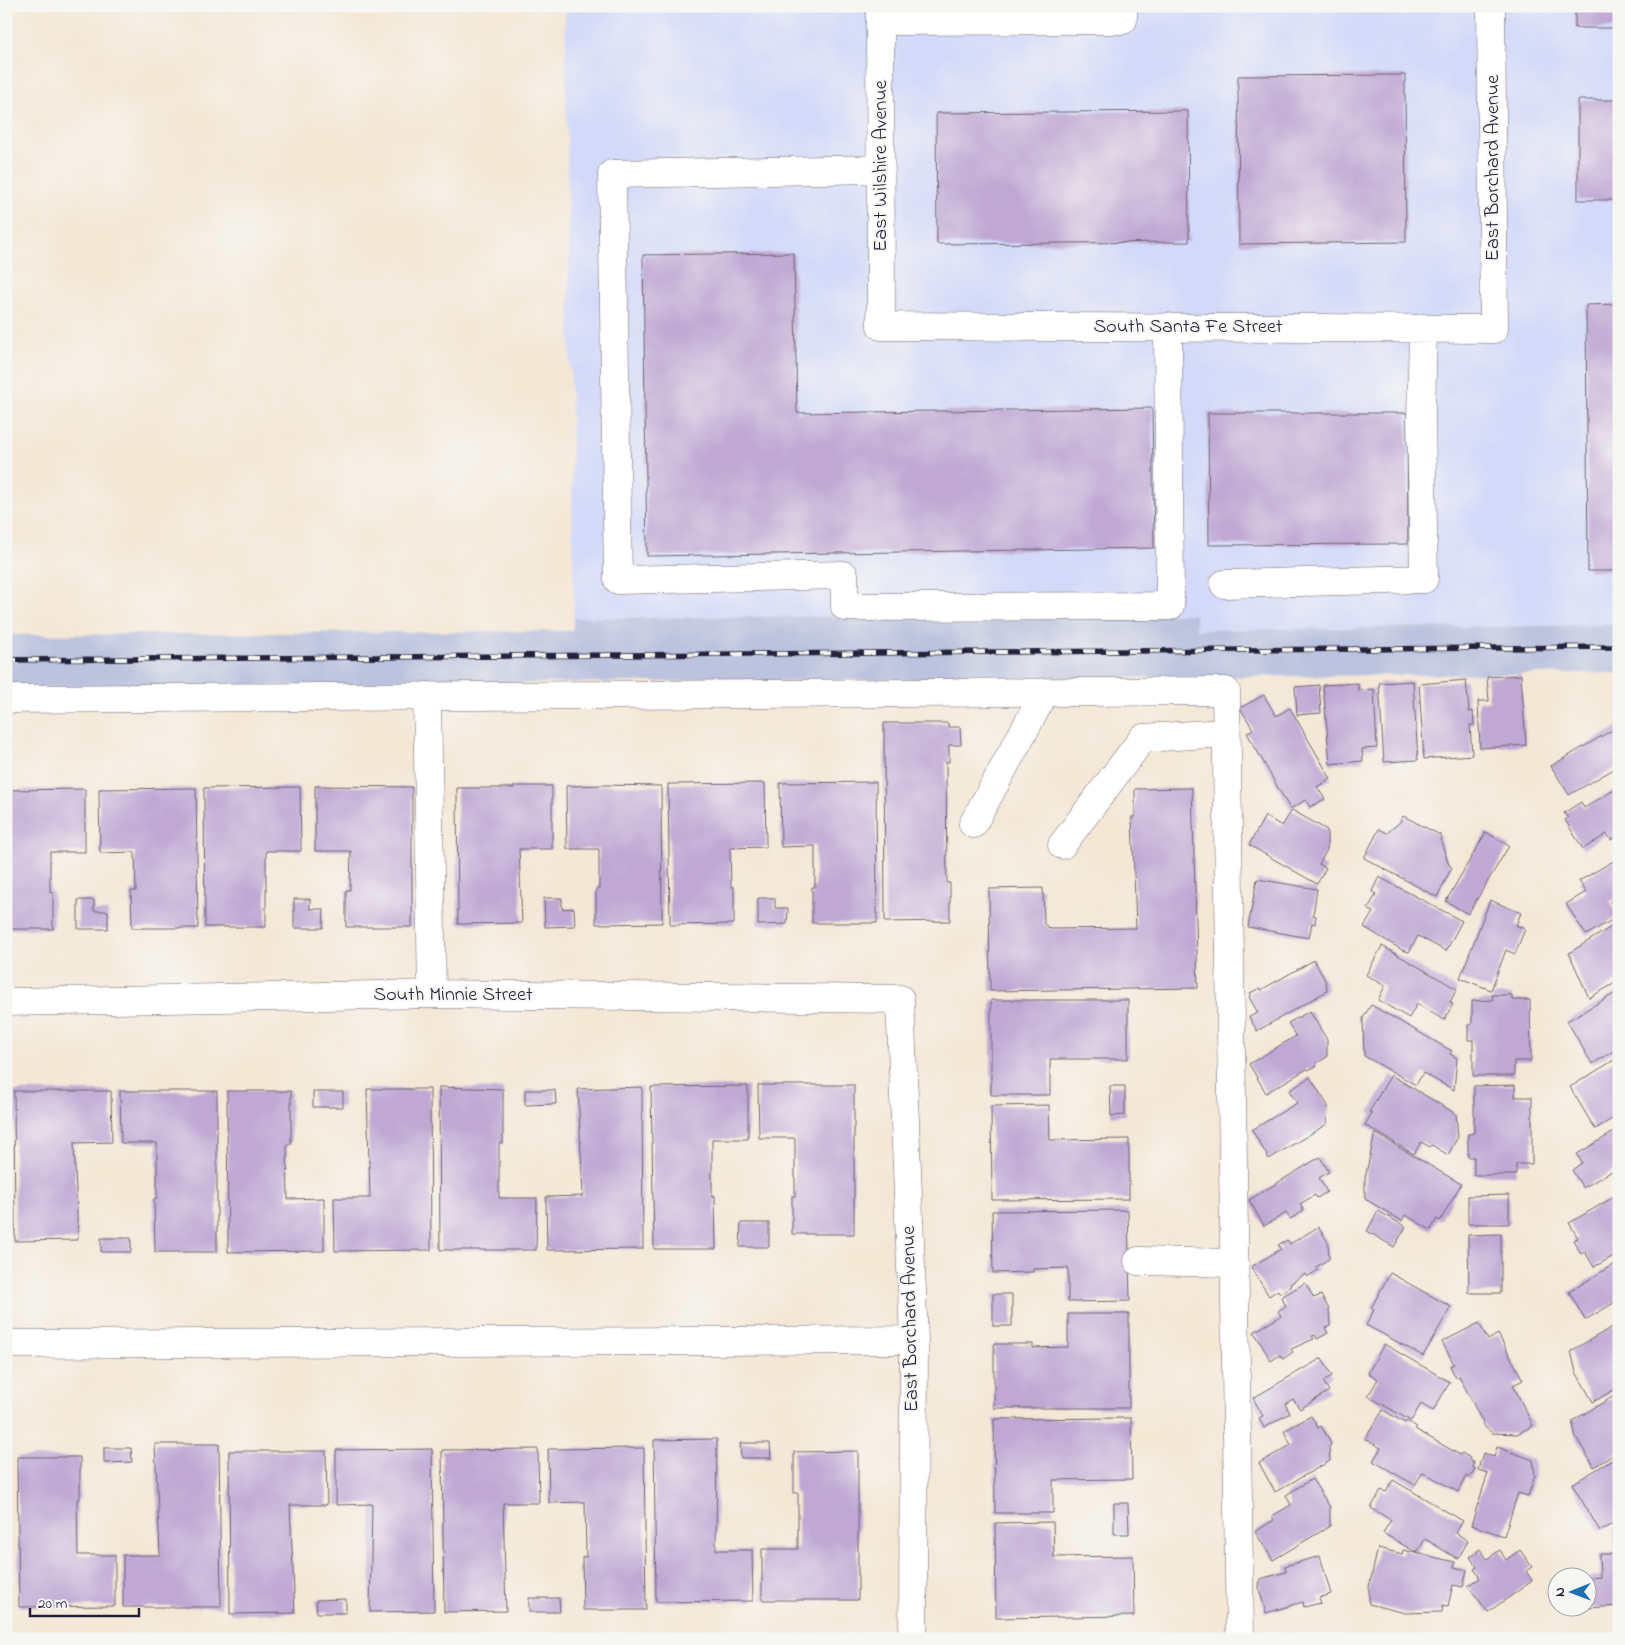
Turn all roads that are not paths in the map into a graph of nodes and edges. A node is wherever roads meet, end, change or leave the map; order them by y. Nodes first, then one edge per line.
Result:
1 (1123, 6) edge
2 (1491, 6) edge
3 (880, 14) edge
4 (880, 169) junction
5 (882, 326) joint
6 (1168, 327) junction
7 (1423, 328) junction
8 (1494, 329) joint
9 (1224, 584) dead end
10 (1045, 692) junction
11 (427, 696) junction
12 (6, 699) edge
13 (1226, 733) junction
14 (973, 824) dead end
15 (1062, 845) dead end
16 (432, 994) junction
17 (900, 999) joint
18 (6, 1002) edge
19 (1138, 1262) dead end
20 (1235, 1263) junction
21 (914, 1340) junction
22 (6, 1344) edge
23 (913, 1639) edge
24 (1240, 1639) edge

1 - 3 street
2 - 8 street, East Borchard Avenue
3 - 4 street, East Wilshire Avenue
4 - 5 street, East Wilshire Avenue
4 - 6 street
5 - 6 street, South Santa Fe Street
6 - 7 street, South Santa Fe Street
7 - 8 street, South Santa Fe Street
7 - 9 street
10 - 11 street
10 - 13 street
10 - 14 street
11 - 12 street
11 - 16 street
13 - 15 street
13 - 20 street
16 - 17 street, South Minnie Street
16 - 18 street, South Minnie Street
17 - 21 street, East Borchard Avenue
19 - 20 street
20 - 24 street
21 - 22 street
21 - 23 street, East Borchard Avenue

